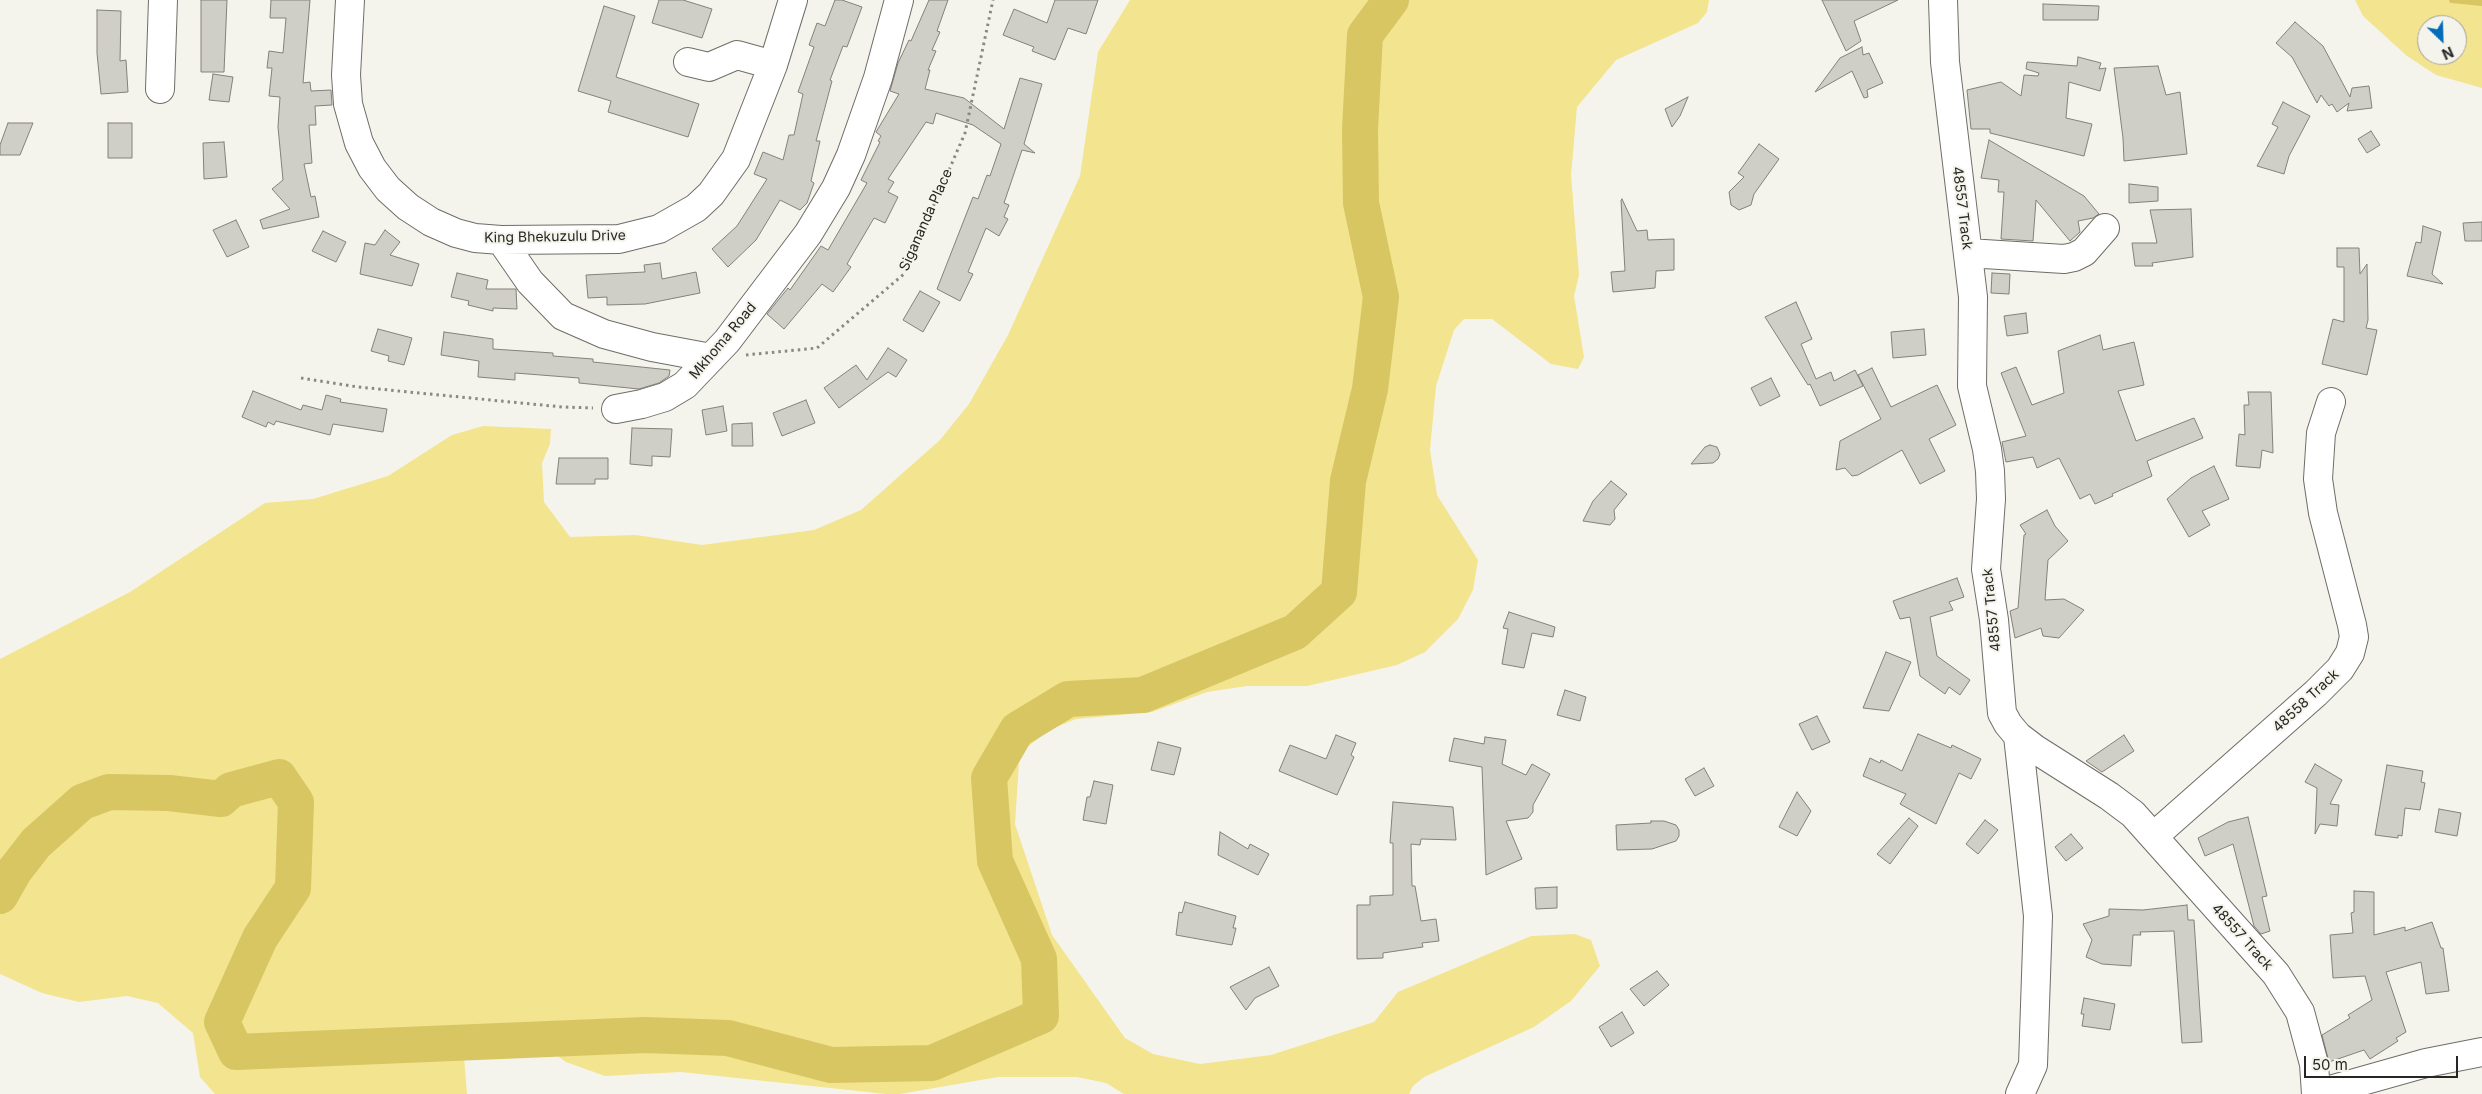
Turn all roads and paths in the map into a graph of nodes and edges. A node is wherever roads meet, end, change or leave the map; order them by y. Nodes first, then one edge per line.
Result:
1 (164, 0) edge
2 (350, 0) edge
3 (793, 0) edge
4 (899, 0) edge
5 (993, 0) edge
6 (1943, 0) edge
7 (688, 62) dead end
8 (773, 65) junction
9 (160, 90) dead end
10 (2105, 228) dead end
11 (501, 240) junction
12 (1968, 253) junction
13 (711, 358) junction
14 (301, 378) dead end
15 (2331, 402) dead end
16 (616, 409) joint
17 (2018, 736) junction
18 (2154, 836) junction
19 (2482, 1052) edge
20 (2020, 1094) edge
21 (2316, 1094) edge

1 - 9 street
2 - 11 street, King Bhekuzulu Drive
3 - 8 street, King Bhekuzulu Drive
4 - 13 street, Mkhoma Road
5 - 13 path, Sigananda Place
6 - 12 street, 48557 Track
7 - 8 street
8 - 11 street, King Bhekuzulu Drive
10 - 12 street
11 - 13 street
12 - 17 street, 48557 Track
13 - 16 street, Mkhoma Road
14 - 16 path
15 - 18 street, 48558 Track
17 - 18 street, 48557 Track
17 - 20 street
18 - 21 street, 48557 Track
19 - 21 street

